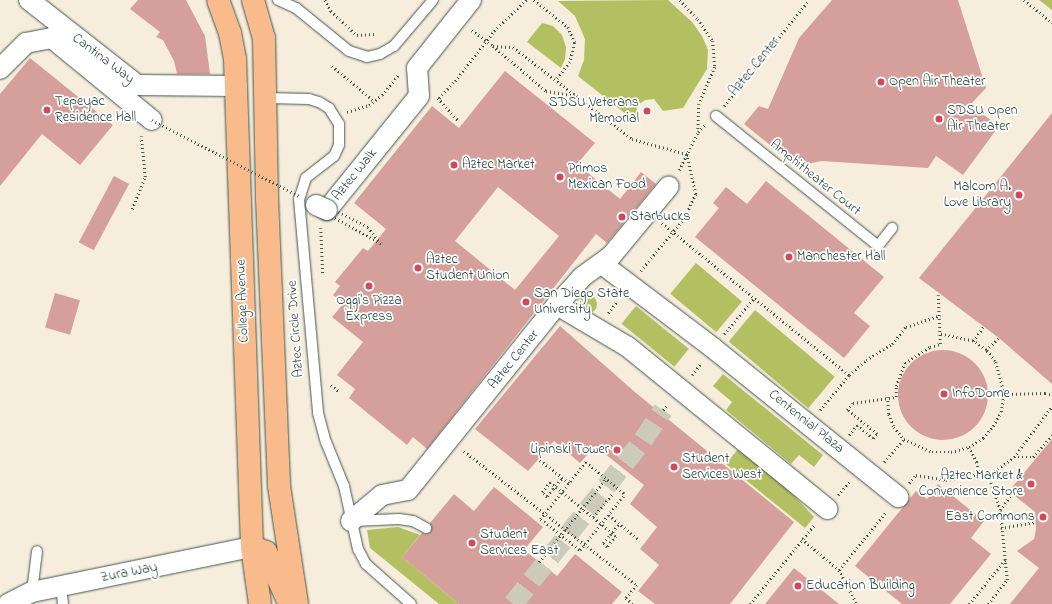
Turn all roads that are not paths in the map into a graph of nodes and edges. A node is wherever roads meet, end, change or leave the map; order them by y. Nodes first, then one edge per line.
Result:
1 (29, 0) edge
2 (218, 0) edge
3 (253, 0) edge
4 (278, 0) edge
5 (434, 0) edge
6 (471, 0) edge
7 (0, 69) edge
8 (237, 86) junction
9 (266, 98) junction
10 (716, 116) road end
11 (147, 127) road end
12 (672, 181) road end
13 (316, 205) road end
14 (892, 228) dead end
15 (602, 264) junction
16 (557, 305) junction
17 (898, 497) road end
18 (827, 509) road end
19 (351, 521) junction
20 (426, 528) dead end
21 (252, 547) junction
22 (37, 551) dead end
23 (32, 592) junction
24 (62, 595) edge
25 (8, 604) edge
26 (260, 604) edge
27 (290, 604) edge
28 (297, 604) edge
29 (411, 604) edge

1 - 8 street, Cantina Way
2 - 8 main road, College Avenue
3 - 9 main road, College Avenue
4 - 5 lane
6 - 13 street, Aztec Walk, bridge
7 - 11 street
8 - 21 main road, College Avenue
9 - 19 lane, Aztec Circle Drive
9 - 28 main road, College Avenue
10 - 14 lane, Amphitheater Court
12 - 15 street, Aztec Center
15 - 16 street, Aztec Center
15 - 17 street, Centennial Plaza
16 - 18 street
16 - 19 street, Aztec Center
19 - 20 lane
19 - 29 lane, Aztec Circle Drive
21 - 24 street, Zura Way
21 - 26 main road, College Avenue
21 - 27 main road
22 - 23 lane
23 - 24 street, Zura Way
23 - 25 street, Zura Way

